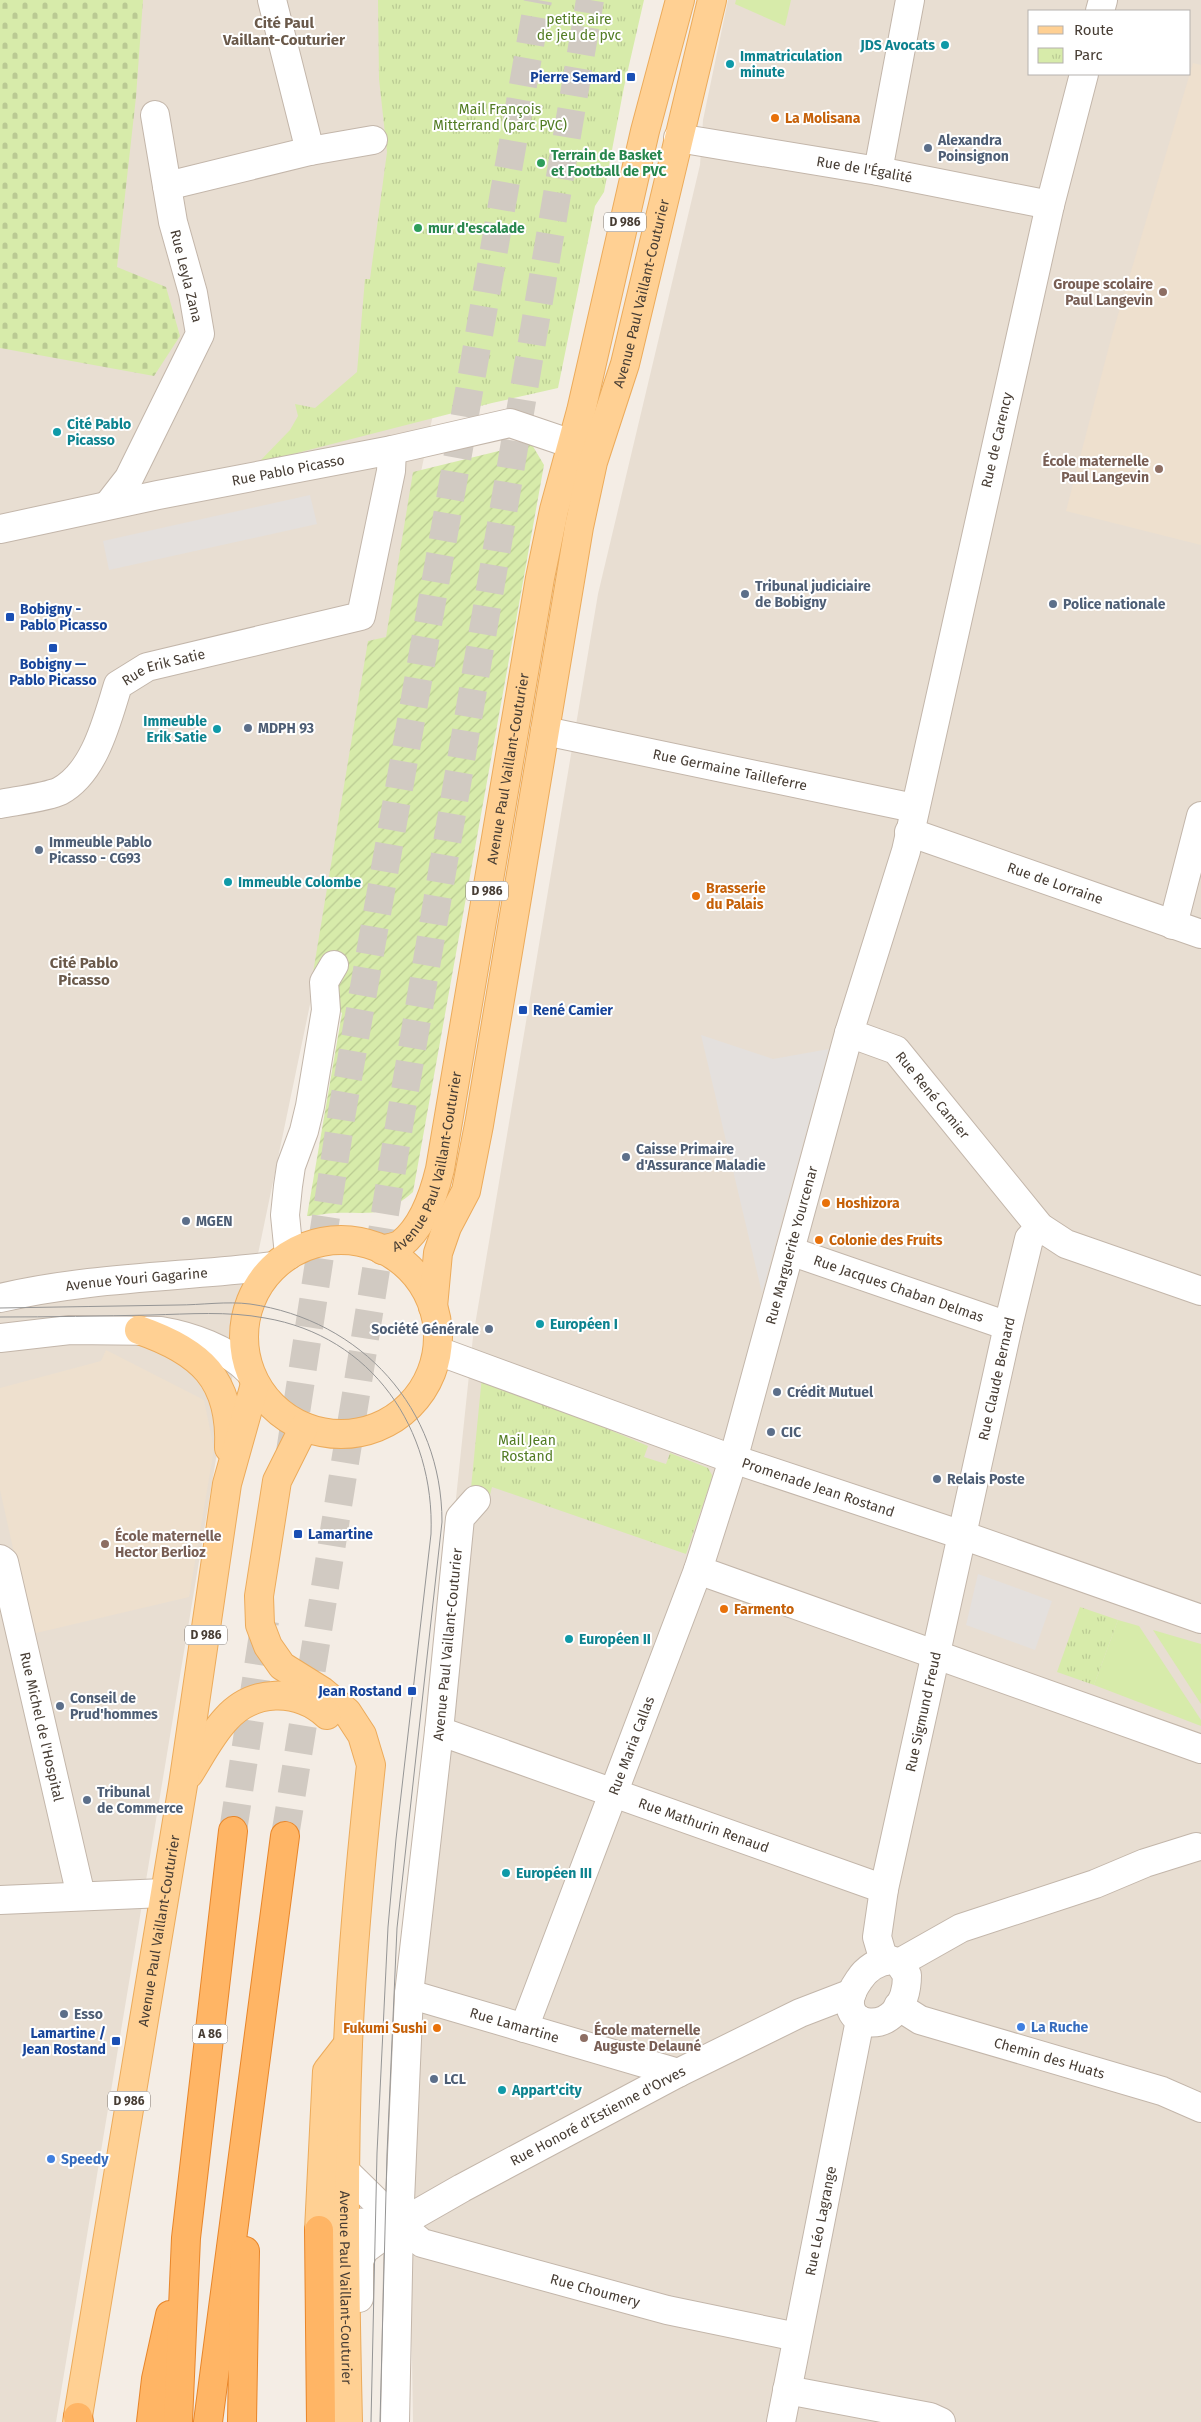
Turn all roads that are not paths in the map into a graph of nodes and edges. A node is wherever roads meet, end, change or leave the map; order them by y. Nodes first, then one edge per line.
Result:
1 (272, 0) edge
2 (680, 0) edge
3 (712, 0) edge
4 (910, 0) edge
5 (1084, 75) edge
6 (155, 115) dead end
7 (678, 138) junction
8 (373, 140) dead end
9 (310, 151) junction
10 (878, 171) junction
11 (167, 186) junction
12 (1050, 205) junction
13 (572, 444) junction
14 (392, 450) junction
15 (108, 505) junction
16 (579, 527) junction
17 (0, 529) edge
18 (545, 730) junction
19 (0, 804) edge
20 (1201, 816) edge
21 (912, 820) junction
22 (1173, 925) junction
23 (1201, 934) edge
24 (334, 965) dead end
25 (849, 1033) junction
26 (1040, 1227) junction
27 (382, 1250) junction
28 (790, 1251) junction
29 (281, 1261) junction
30 (1201, 1291) edge
31 (0, 1298) edge
32 (433, 1307) junction
33 (1008, 1326) junction
34 (139, 1330) junction
35 (0, 1338) edge
36 (438, 1350) junction
37 (252, 1377) junction
38 (304, 1427) junction
39 (733, 1460) junction
40 (228, 1484) junction
41 (476, 1500) dead end
42 (962, 1535) junction
43 (0, 1559) edge
44 (698, 1570) junction
45 (1201, 1619) edge
46 (936, 1655) junction
47 (439, 1730) junction
48 (1201, 1749) edge
49 (183, 1785) junction
50 (615, 1792) junction
51 (233, 1831) tunnel mouth
52 (285, 1836) tunnel mouth
53 (1198, 1846) edge
54 (362, 1850) junction
55 (884, 1889) junction
56 (164, 1893) junction
57 (81, 1896) junction
58 (0, 1900) edge
59 (897, 1966) junction
60 (409, 1994) junction
61 (898, 2006) junction
62 (854, 2007) junction
63 (524, 2028) junction
64 (348, 2044) junction
65 (678, 2073) junction
66 (1201, 2108) edge
67 (243, 2157) junction
68 (345, 2171) junction
69 (399, 2224) junction
70 (328, 2235) junction
71 (186, 2238) junction
72 (798, 2336) junction
73 (347, 2390) junction
74 (787, 2390) junction
75 (78, 2420) edge
76 (151, 2422) edge
77 (178, 2422) edge
78 (208, 2422) edge
79 (242, 2422) edge
80 (321, 2422) edge
81 (348, 2422) edge
82 (395, 2422) edge
83 (781, 2422) edge
84 (941, 2422) edge

1 - 9 street
2 - 13 main road, Avenue Paul Vaillant-Couturier / D 986
3 - 7 main road, Avenue Paul Vaillant-Couturier / D 986
4 - 10 street
5 - 12 street, Rue de Carency
6 - 11 street, Rue Leyla Zana
7 - 10 street, Rue de l'Égalité
7 - 16 main road, Avenue Paul Vaillant-Couturier / D 986
8 - 9 street
9 - 11 street
10 - 12 street, Rue de l'Égalité
11 - 15 street, Rue Leyla Zana
12 - 21 street, Rue de Carency
13 - 14 street, Rue Pablo Picasso
13 - 16 street, Avenue Paul Vaillant-Couturier
13 - 27 main road, Avenue Paul Vaillant-Couturier / D 986
14 - 15 street, Rue Pablo Picasso
14 - 19 street, Rue Erik Satie
15 - 17 street, Rue Pablo Picasso
16 - 18 main road, Avenue Paul Vaillant-Couturier / D 986
18 - 21 street, Rue Germaine Tailleferre
18 - 32 main road, Avenue Paul Vaillant-Couturier / D 986
20 - 22 street
21 - 22 street, Rue de Lorraine
21 - 25 street
22 - 23 street, Rue de Lorraine
24 - 29 street
25 - 26 street, Rue René Camier
25 - 28 street, Rue Marguerite Yourcenar
26 - 30 street, Rue René Camier
26 - 33 street, Rue Claude Bernard
27 - 29 main road, Avenue Paul Vaillant-Couturier
27 - 32 main road, Avenue Paul Vaillant-Couturier
28 - 33 street, Rue Jacques Chaban Delmas
28 - 39 street, Rue Marguerite Yourcenar
29 - 31 street, Avenue Youri Gagarine
29 - 37 main road, Avenue Paul Vaillant-Couturier
32 - 36 main road, Avenue Paul Vaillant-Couturier
33 - 42 street, Rue Claude Bernard
34 - 35 street
34 - 37 street
34 - 40 main road
36 - 38 main road, Avenue Paul Vaillant-Couturier
36 - 39 street, Promenade Jean Rostand
37 - 38 main road, Avenue Paul Vaillant-Couturier
37 - 40 main road, Avenue Paul Vaillant-Couturier / D 986
38 - 54 main road, Avenue Paul Vaillant-Couturier
39 - 42 street, Promenade Jean Rostand
39 - 44 street, Rue Maria Callas
40 - 49 main road, Avenue Paul Vaillant-Couturier / D 986
41 - 47 street, Avenue Paul Vaillant-Couturier
42 - 45 street, Promenade Jean Rostand
42 - 46 street, Rue Sigmund Freud
43 - 57 street, Rue Michel de l'Hospital
44 - 46 street
44 - 50 street, Rue Maria Callas
46 - 48 street
46 - 55 street, Rue Sigmund Freud
47 - 50 street, Rue Mathurin Renaud
47 - 60 street, Avenue Paul Vaillant-Couturier
49 - 54 main road
49 - 56 main road, Avenue Paul Vaillant-Couturier / D 986
50 - 55 street, Rue Mathurin Renaud
50 - 63 street, Rue Maria Callas
51 - 71 highway, A 86
52 - 67 highway
53 - 59 street
54 - 64 main road, Avenue Paul Vaillant-Couturier
55 - 59 street, Rue Sigmund Freud
56 - 57 street
56 - 75 main road, Avenue Paul Vaillant-Couturier / D 986
57 - 58 street
59 - 61 street
59 - 62 street
60 - 63 street, Rue Lamartine
60 - 69 street, Avenue Paul Vaillant-Couturier
61 - 62 street
61 - 66 street, Chemin des Huats
62 - 65 street, Rue Honoré d'Estienne d'Orves
62 - 72 street, Rue Léo Lagrange
63 - 65 street, Rue Lamartine
64 - 68 main road, Avenue Paul Vaillant-Couturier
64 - 70 main road
65 - 69 street, Rue Honoré d'Estienne d'Orves
67 - 78 highway
67 - 79 highway
68 - 69 street, Rue Choumery
68 - 70 main road, Avenue Paul Vaillant-Couturier
69 - 70 street
69 - 72 street, Rue Choumery
69 - 73 street, Rue Honoré d'Estienne d'Orves
69 - 82 street, Avenue Paul Vaillant-Couturier
70 - 73 main road, Avenue Paul Vaillant-Couturier
70 - 80 highway
71 - 76 highway
71 - 77 highway, A 86
72 - 74 street, Rue Léo Lagrange
73 - 81 main road, Avenue Paul Vaillant-Couturier
74 - 83 street, Rue Léo Lagrange
74 - 84 street

